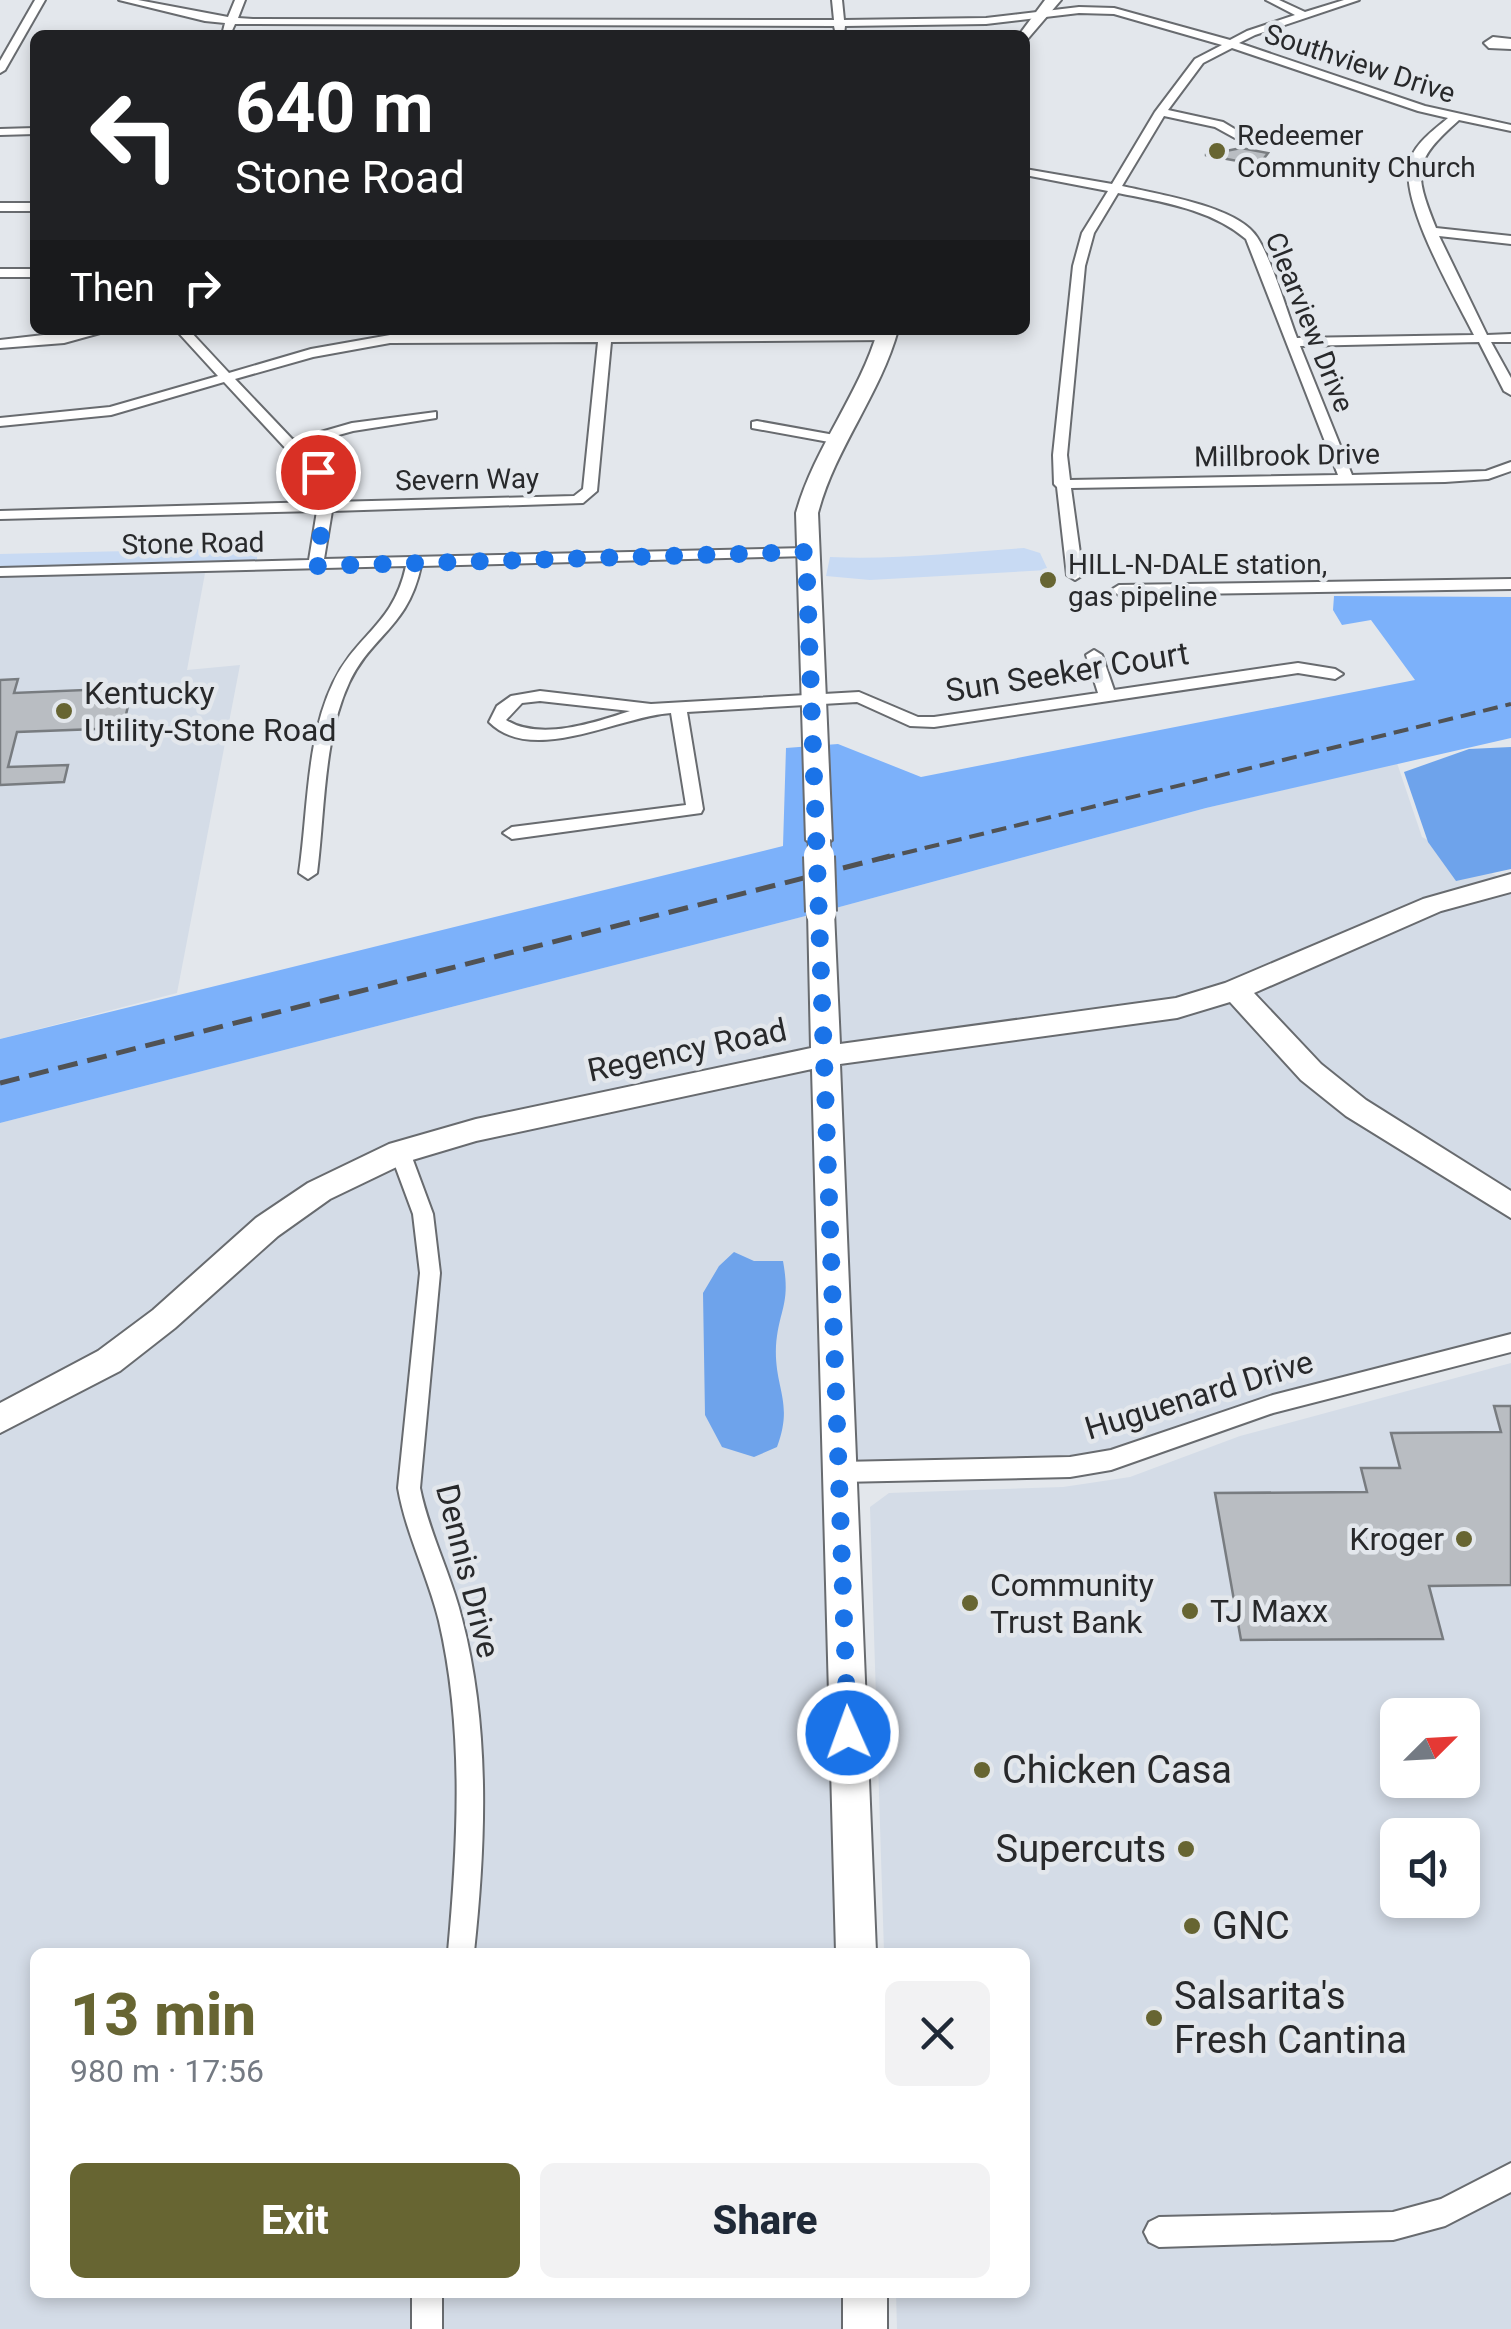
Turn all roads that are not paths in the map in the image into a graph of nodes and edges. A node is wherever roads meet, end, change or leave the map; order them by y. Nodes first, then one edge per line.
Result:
1 (40, 0) edge
2 (124, 0) edge
3 (240, 0) edge
4 (837, 0) edge
5 (1053, 0) edge
6 (1271, 0) edge
7 (1354, 0) edge
8 (1040, 16) junction
9 (1305, 16) junction
10 (230, 22) junction
11 (839, 29) edge
12 (227, 30) edge
13 (1030, 31) edge
14 (1228, 44) junction
15 (0, 70) edge
16 (1161, 112) junction
17 (1455, 118) junction
18 (1511, 128) edge
19 (30, 131) edge
20 (0, 132) edge
21 (1239, 136) dead end
22 (1030, 173) edge
23 (1113, 190) junction
24 (30, 206) edge
25 (0, 207) edge
26 (1428, 231) junction
27 (1511, 240) edge
28 (30, 272) edge
29 (0, 273) edge
30 (82, 335) edge
31 (187, 335) edge
32 (533, 335) edge
33 (606, 335) edge
34 (887, 335) edge
35 (1485, 338) junction
36 (1511, 338) edge
37 (1291, 342) junction
38 (0, 344) edge
39 (227, 377) junction
40 (1511, 391) edge
41 (432, 415) dead end
42 (0, 422) edge
43 (757, 425) dead end
44 (840, 440) junction
45 (292, 444) junction
46 (1511, 466) edge
47 (1346, 479) junction
48 (1061, 484) junction
49 (325, 507) junction
50 (0, 515) edge
51 (806, 552) junction
52 (414, 564) junction
53 (316, 566) junction
54 (0, 572) edge
55 (1075, 575) dead end
56 (1511, 584) edge
57 (1119, 590) dead end
58 (1094, 655) dead end
59 (1335, 674) dead end
60 (1107, 695) junction
61 (813, 697) junction
62 (678, 706) junction
63 (651, 709) junction
64 (512, 833) dead end
65 (308, 873) dead end
66 (1511, 883) edge
67 (1235, 990) junction
68 (825, 1056) junction
69 (400, 1152) junction
70 (1511, 1206) edge
71 (1511, 1344) edge
72 (0, 1419) edge
73 (840, 1472) junction
74 (460, 1948) edge
75 (856, 1948) edge
76 (1511, 2177) edge
77 (1159, 2232) dead end
78 (426, 2298) edge
79 (865, 2298) edge
80 (427, 2329) edge
81 (864, 2329) edge

1 - 15 street
2 - 10 street, Southview Drive
3 - 10 street
4 - 11 street
5 - 8 street
6 - 9 street
7 - 9 street
8 - 11 street, Southview Drive
8 - 13 street
8 - 14 street, Southview Drive
9 - 14 street
10 - 11 street, Southview Drive
10 - 12 street
14 - 16 street
14 - 17 street, Southview Drive
16 - 21 street
16 - 23 street
17 - 18 street, Southview Drive
17 - 26 street
19 - 20 street
22 - 23 street, Clearview Drive
23 - 37 street, Clearview Drive
23 - 48 street
24 - 25 street
26 - 27 street
26 - 35 street
28 - 29 street
30 - 38 street
31 - 39 street
32 - 39 street
33 - 49 street, Severn Way
34 - 44 street
35 - 36 street
35 - 37 street
35 - 40 street
37 - 47 street, Clearview Drive
39 - 42 street
39 - 45 street
41 - 45 street
43 - 44 street
44 - 51 street
45 - 49 street
46 - 47 street, Millbrook Drive
47 - 48 street, Millbrook Drive
48 - 55 street
49 - 50 street, Severn Way
49 - 53 street
51 - 52 street, Stone Road
51 - 61 street
52 - 53 street, Stone Road
52 - 65 street
53 - 54 street, Stone Road
56 - 57 street
58 - 60 street
59 - 60 street, Sun Seeker Court
60 - 61 street, Sun Seeker Court
61 - 62 street, Sun Seeker Court
61 - 68 street, bridge
62 - 63 street, Sun Seeker Court
62 - 64 street
63 - 63 street
66 - 67 street, Regency Road
67 - 68 street, Regency Road
67 - 70 street
68 - 69 street, Regency Road
68 - 73 street
69 - 72 street, Regency Road
69 - 74 street, Dennis Drive
71 - 73 street, Huguenard Drive
73 - 75 street
76 - 77 street
78 - 80 street
79 - 81 street

